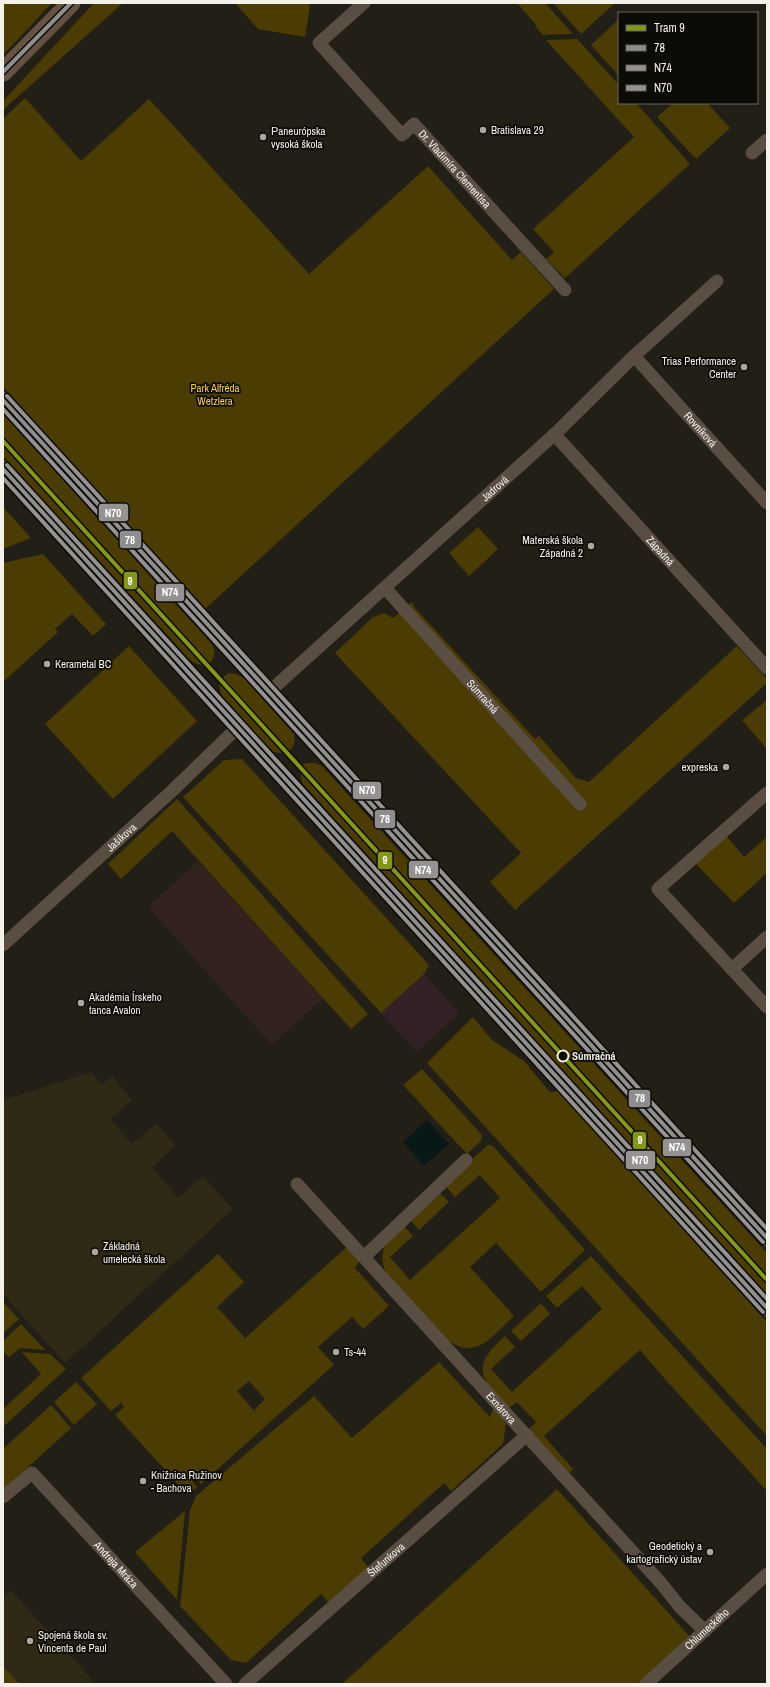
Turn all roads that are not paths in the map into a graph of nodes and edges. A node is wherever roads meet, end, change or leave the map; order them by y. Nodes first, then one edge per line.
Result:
1 (71, 3) edge
2 (364, 3) edge
3 (3, 72) edge
4 (767, 140) edge
5 (752, 153) dead end
6 (717, 281) dead end
7 (565, 290) dead end
8 (634, 356) junction
9 (3, 400) edge
10 (554, 434) junction
11 (3, 469) edge
12 (767, 503) edge
13 (385, 588) junction
14 (767, 668) edge
15 (269, 692) junction
16 (238, 727) junction
17 (767, 793) edge
18 (580, 804) dead end
19 (767, 937) edge
20 (3, 945) edge
21 (732, 969) junction
22 (767, 1007) edge
23 (466, 1160) dead end
24 (297, 1184) dead end
25 (767, 1238) edge
26 (364, 1257) junction
27 (767, 1308) edge
28 (526, 1435) junction
29 (3, 1497) edge
30 (767, 1574) edge
31 (705, 1631) junction
32 (226, 1684) edge
33 (245, 1684) edge
34 (646, 1684) edge

1 - 3 main road
2 - 7 street, Dr. Vladimíra Clementisa
4 - 5 street
6 - 8 street, Jadrová
8 - 10 street, Jadrová
8 - 12 street, Rovníková
9 - 15 street
10 - 13 street, Jadrová
10 - 14 street, Západná
11 - 16 street
13 - 15 street, Jadrová
13 - 18 street, Súmračná
15 - 25 street
16 - 20 street, Jašíkova
16 - 27 street
17 - 21 street
19 - 21 street
21 - 22 street
23 - 26 street
24 - 26 street, Exnárova
26 - 28 street, Exnárova
28 - 31 street, Exnárova
28 - 33 street, Štefunkova
29 - 32 street, Andreja Mráza
30 - 31 street, Chlumeckého
31 - 34 street, Chlumeckého

